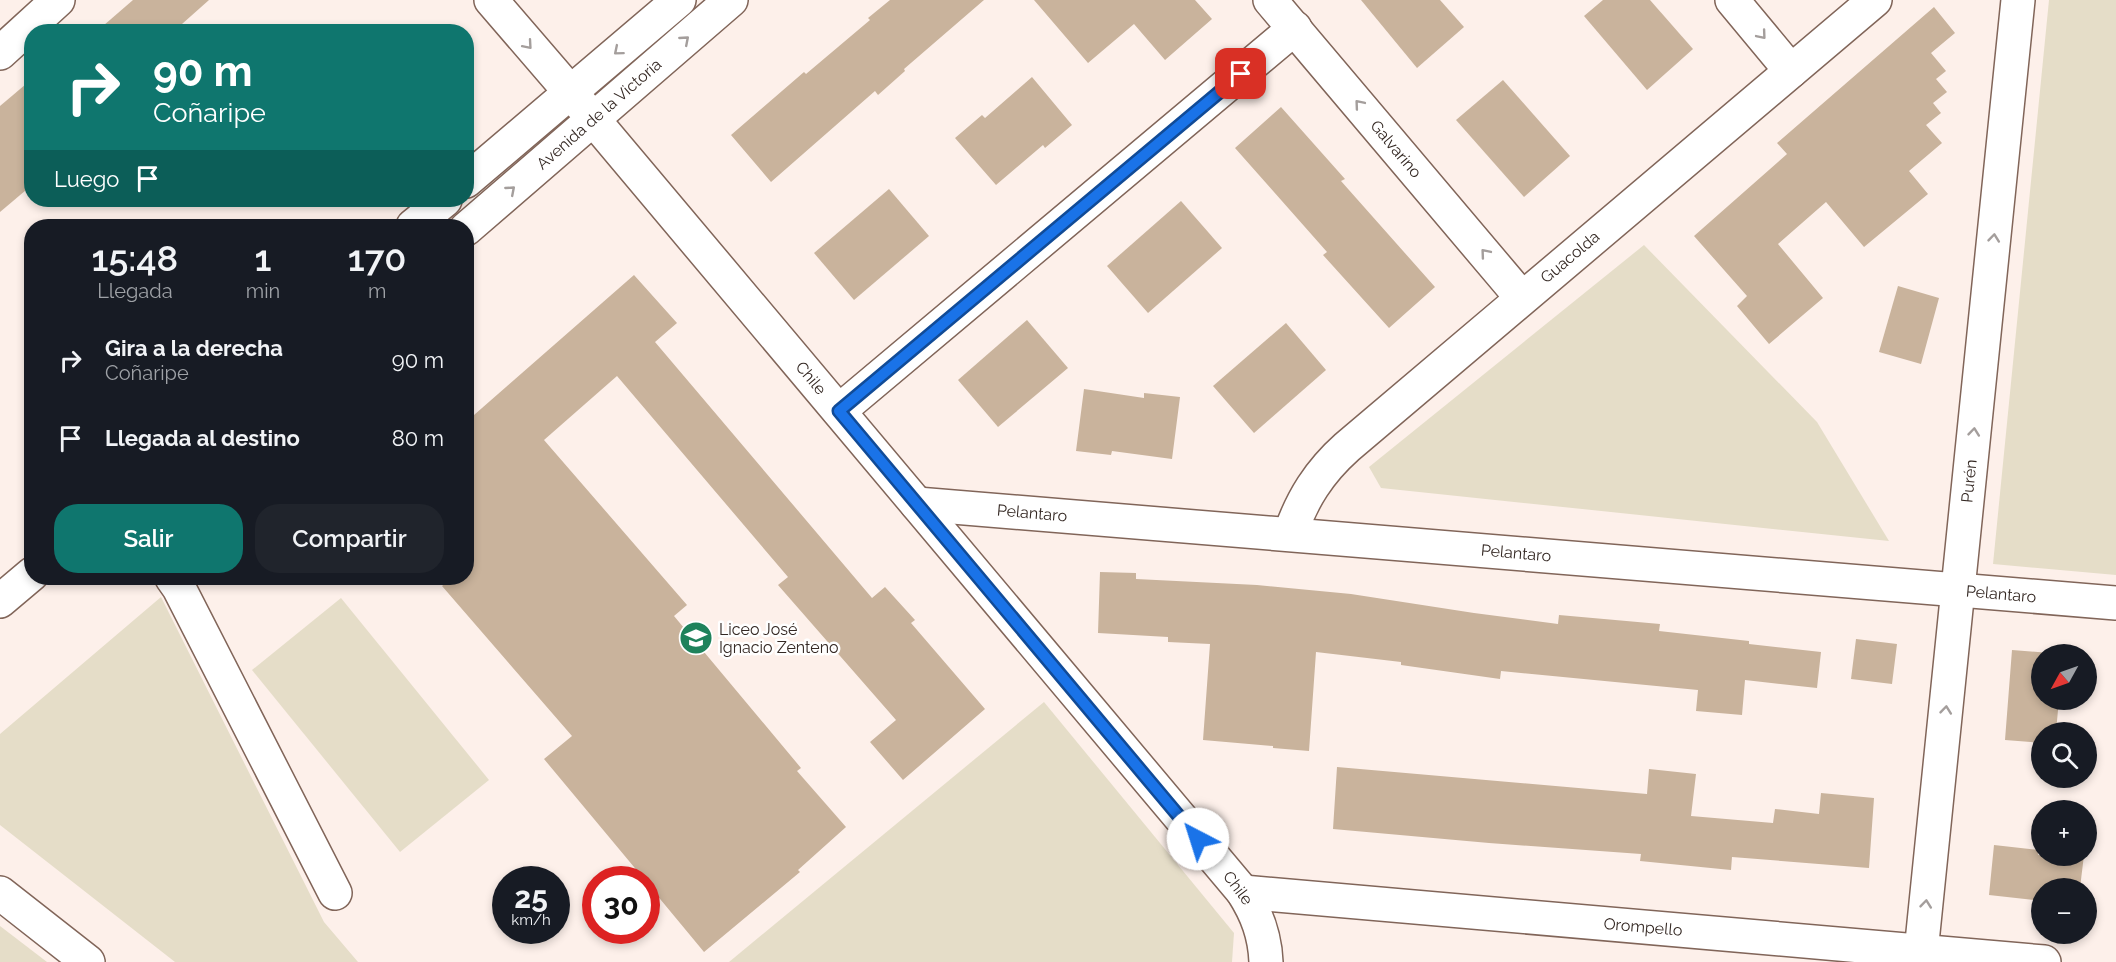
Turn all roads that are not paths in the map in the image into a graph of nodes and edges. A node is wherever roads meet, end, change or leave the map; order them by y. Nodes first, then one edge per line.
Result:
1 (58, 0) edge
2 (491, 0) edge
3 (679, 0) edge
4 (731, 0) edge
5 (1270, 0) edge
6 (1732, 0) edge
7 (1875, 0) edge
8 (2018, 0) edge
9 (32, 24) edge
10 (1294, 28) junction
11 (24, 31) edge
12 (0, 53) edge
13 (1791, 71) junction
14 (569, 92) junction
15 (593, 119) junction
16 (474, 173) edge
17 (436, 207) edge
18 (422, 219) edge
19 (474, 222) edge
20 (1522, 298) junction
21 (839, 411) junction
22 (917, 504) junction
23 (1290, 534) junction
24 (24, 581) edge
25 (177, 585) edge
26 (1958, 590) junction
27 (0, 601) edge
28 (2116, 603) edge
29 (0, 892) edge
30 (1243, 892) junction
31 (335, 893) dead end
32 (1921, 956) edge
33 (88, 962) edge
34 (1266, 962) edge
35 (2044, 962) edge

1 - 9 street
2 -> 14 street, Chile
3 -> 14 street
15 -> 4 street, Avenida de la Victoria
5 - 10 street, Galvarino
6 -> 13 street
7 - 13 street, Guacolda
26 -> 8 street, Purén
20 -> 10 street, Galvarino
10 - 21 street
11 - 12 street
13 - 20 street, Guacolda
14 - 15 street, Chile
14 - 16 street
19 -> 15 street, Avenida de la Victoria
15 - 21 street, Chile
17 - 18 street
20 - 23 street, Guacolda
21 - 22 street, Chile
22 - 23 street, Pelantaro
22 - 30 street, Chile
23 - 26 street, Pelantaro
24 - 27 street
25 - 31 street
26 - 28 street, Pelantaro
32 -> 26 street, Purén
29 - 33 street
30 - 32 street, Orompello
30 - 34 street, Chile
32 - 35 street, Orompello

